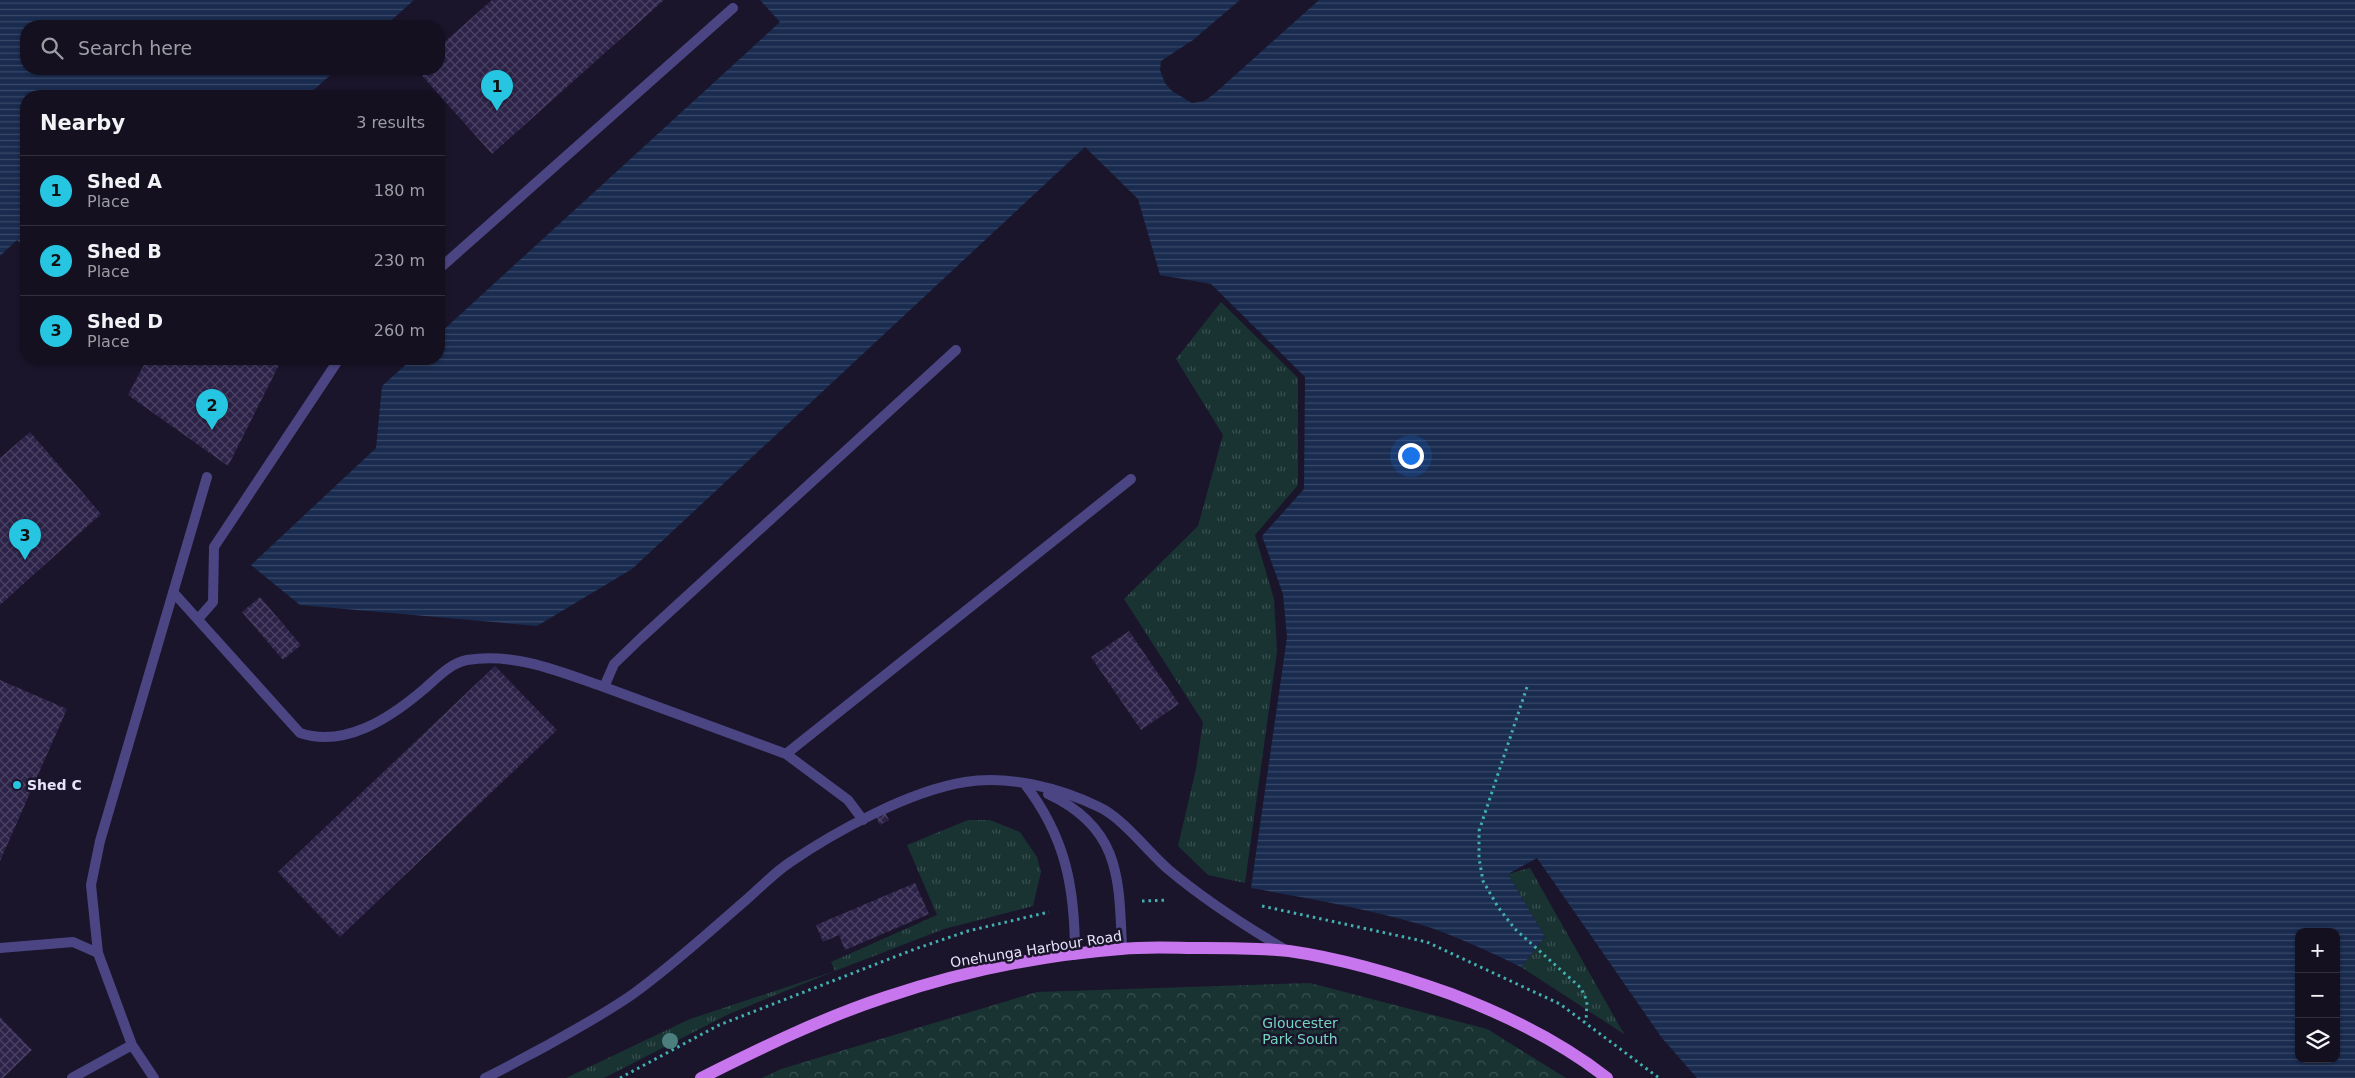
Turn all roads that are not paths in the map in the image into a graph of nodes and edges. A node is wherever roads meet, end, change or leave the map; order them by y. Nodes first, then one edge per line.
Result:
1 (733, 8) dead end
2 (445, 264) edge
3 (956, 350) dead end
4 (335, 365) edge
5 (207, 476) dead end
6 (1131, 479) dead end
7 (173, 592) junction
8 (198, 619) junction
9 (604, 687) junction
10 (786, 754) junction
11 (1024, 783) junction
12 (862, 820) junction
13 (0, 948) edge
14 (1122, 948) junction
15 (1288, 951) junction
16 (98, 953) junction
17 (1075, 955) junction
18 (132, 1045) junction
19 (72, 1078) edge
20 (154, 1078) edge
21 (485, 1078) edge
22 (701, 1078) edge
23 (1607, 1078) edge

1 - 2 lane
3 - 9 lane
4 - 8 lane
5 - 7 lane
6 - 10 lane
7 - 8 lane
7 - 16 lane
8 - 9 lane
9 - 10 lane
10 - 12 lane
11 - 12 lane
11 - 14 lane
11 - 15 lane
11 - 17 lane
12 - 21 lane
13 - 16 lane
14 - 15 main road, Onehunga Harbour Road
14 - 17 main road, Onehunga Harbour Road
15 - 23 main road, Onehunga Harbour Road
16 - 18 lane
17 - 22 main road, Onehunga Harbour Road
18 - 19 lane
18 - 20 lane

